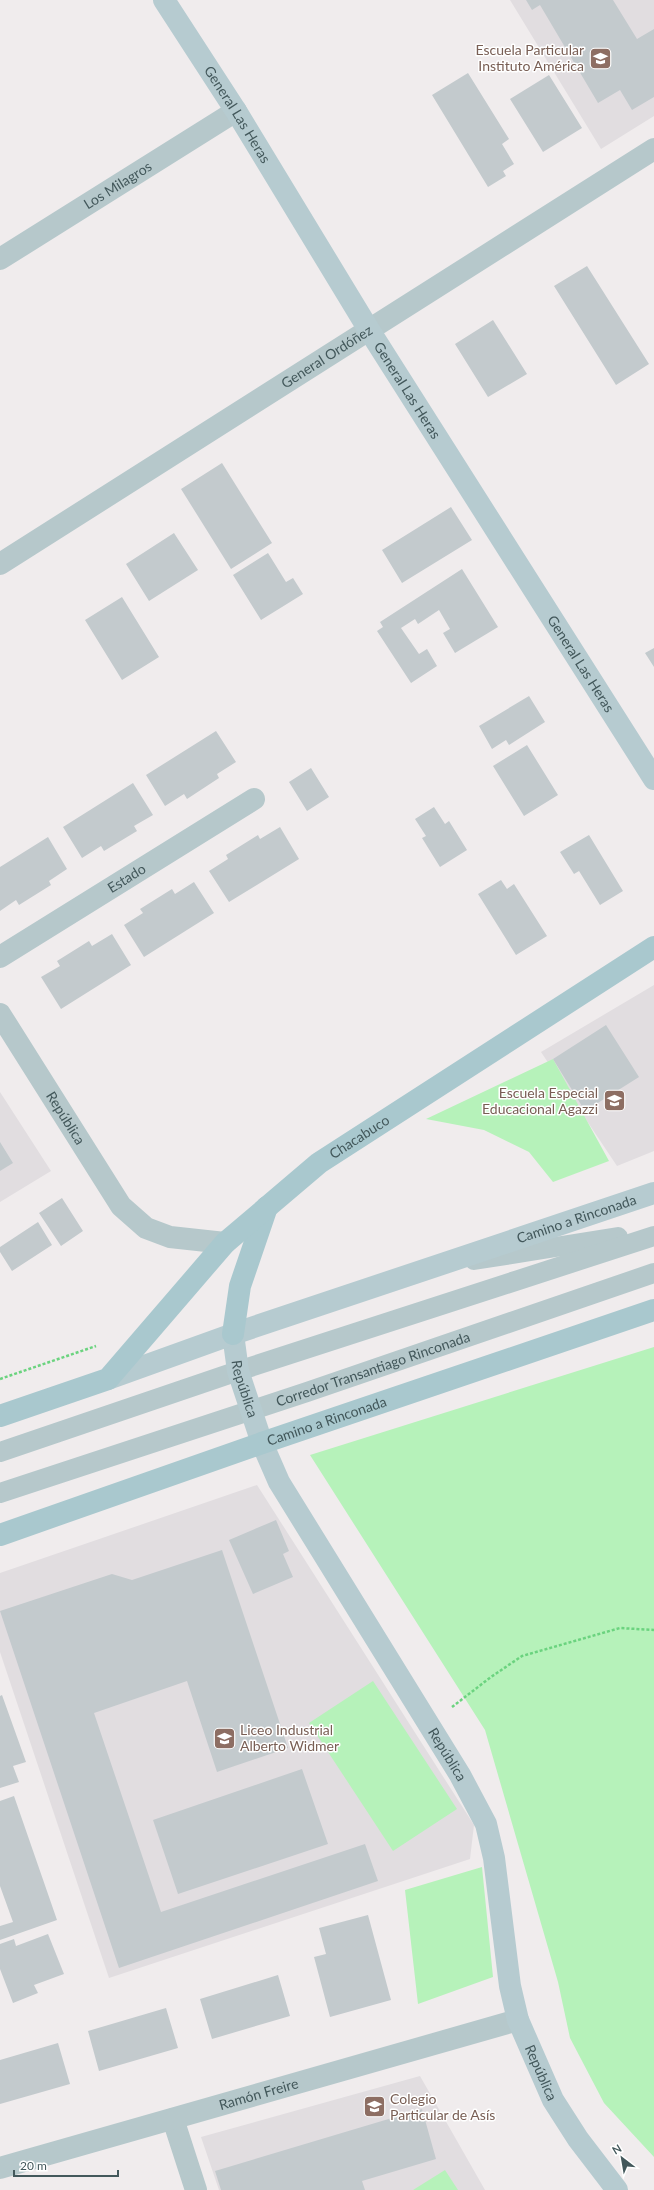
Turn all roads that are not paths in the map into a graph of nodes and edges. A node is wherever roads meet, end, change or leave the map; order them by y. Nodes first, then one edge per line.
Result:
1 (164, 0) edge
2 (236, 111) junction
3 (654, 149) edge
4 (0, 259) edge
5 (369, 330) junction
6 (0, 564) edge
7 (654, 779) edge
8 (254, 799) dead end
9 (654, 947) edge
10 (0, 957) edge
11 (0, 1014) edge
12 (654, 1193) edge
13 (268, 1206) junction
14 (654, 1231) edge
15 (654, 1236) edge
16 (225, 1243) junction
17 (441, 1266) junction
18 (654, 1273) edge
19 (654, 1310) edge
20 (233, 1334) junction
21 (238, 1371) junction
22 (108, 1379) junction
23 (42, 1402) junction
24 (251, 1411) junction
25 (0, 1416) edge
26 (0, 1428) edge
27 (262, 1443) junction
28 (0, 1452) edge
29 (0, 1493) edge
30 (0, 1535) edge
31 (518, 2020) junction
32 (173, 2119) junction
33 (0, 2168) edge
34 (196, 2190) edge
35 (617, 2190) edge

1 - 2 street, General Las Heras
2 - 4 street, Los Milagros
2 - 5 street, General Las Heras
3 - 5 street, General Ordóñez
5 - 6 street, General Ordóñez
5 - 7 street, General Las Heras
8 - 10 street, Estado
9 - 13 main road, Chacabuco
11 - 16 street, República
12 - 17 street, Camino a Rinconada
13 - 16 main road, Chacabuco
13 - 20 main road
14 - 17 lane
15 - 21 lane
16 - 22 main road, Chacabuco
17 - 20 street, Camino a Rinconada
18 - 24 lane, Corredor Transantiago Rinconada
19 - 27 main road, Camino a Rinconada
20 - 21 street, República
20 - 22 street, Camino a Rinconada
21 - 24 street, República
21 - 28 lane
22 - 23 main road, Camino a Rinconada
23 - 25 main road, Camino a Rinconada
23 - 26 lane
24 - 27 street, República
24 - 29 lane, Corredor Transantiago Rinconada
27 - 30 main road, Camino a Rinconada
27 - 31 street, República
31 - 32 street, Ramón Freire
31 - 35 street, República
32 - 33 street, Ramón Freire
32 - 34 street

